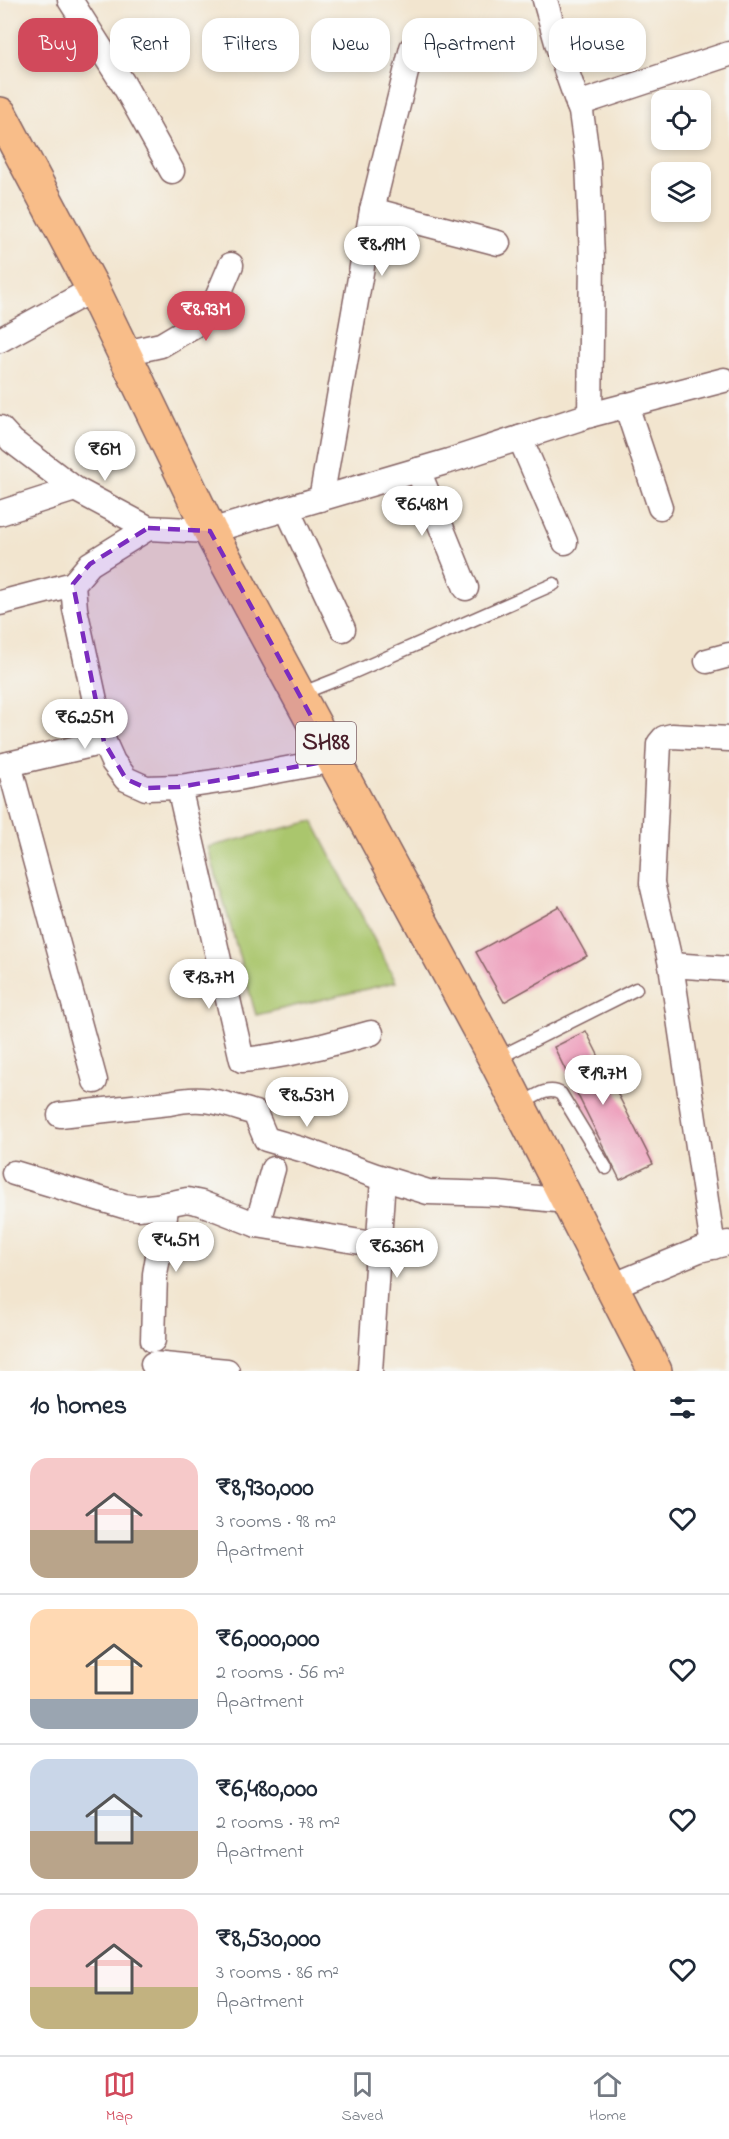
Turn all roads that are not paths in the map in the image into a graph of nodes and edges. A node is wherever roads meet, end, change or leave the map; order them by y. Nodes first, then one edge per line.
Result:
1 (70, 0) edge
2 (544, 0) edge
3 (729, 54) edge
4 (406, 72) edge
5 (579, 104) junction
6 (0, 114) edge
7 (172, 171) dead end
8 (372, 210) junction
9 (498, 243) dead end
10 (231, 265) dead end
11 (93, 289) junction
12 (0, 340) edge
13 (125, 353) junction
14 (724, 380) dead end
15 (626, 405) junction
16 (590, 414) junction
17 (0, 428) edge
18 (520, 438) junction
19 (418, 470) junction
20 (75, 489) junction
21 (321, 499) junction
22 (660, 507) dead end
23 (287, 509) junction
24 (0, 513) edge
25 (148, 528) junction
26 (210, 531) junction
27 (565, 542) dead end
28 (73, 584) junction
29 (554, 584) dead end
30 (466, 588) dead end
31 (0, 603) edge
32 (343, 629) dead end
33 (298, 695) junction
34 (729, 739) edge
35 (104, 742) junction
36 (335, 760) junction
37 (4, 765) edge
38 (179, 787) junction
39 (670, 965) junction
40 (729, 969) edge
41 (636, 988) dead end
42 (371, 1033) dead end
43 (495, 1059) junction
44 (95, 1081) dead end
45 (519, 1106) junction
46 (60, 1115) dead end
47 (606, 1168) dead end
48 (273, 1169) dead end
49 (14, 1173) dead end
50 (383, 1179) junction
51 (566, 1201) junction
52 (167, 1204) junction
53 (257, 1226) junction
54 (379, 1245) junction
55 (721, 1245) edge
56 (612, 1286) junction
57 (153, 1340) dead end
58 (153, 1364) dead end
59 (227, 1371) edge
60 (370, 1371) edge
61 (654, 1371) edge

1 - 7 street
2 - 5 street
3 - 5 street
4 - 8 street
5 - 16 street
6 - 11 main road, SH88
8 - 9 street
8 - 21 street
10 - 13 street
11 - 12 street
11 - 13 main road, SH88
13 - 26 main road, SH88
14 - 15 street
15 - 16 street
15 - 22 street
16 - 18 street
17 - 20 street
18 - 19 street
18 - 27 street
19 - 21 street
19 - 30 street
20 - 24 street
20 - 25 street
21 - 23 street
23 - 26 street
23 - 32 street
25 - 26 street
25 - 28 street
26 - 33 main road, SH88
28 - 31 street
28 - 35 street
29 - 33 lane
33 - 36 main road, SH88
34 - 39 street
35 - 37 street
35 - 38 street
36 - 38 street
36 - 43 main road, SH88
37 - 44 street
38 - 42 street
39 - 40 street
39 - 55 street
41 - 43 lane
43 - 45 main road, SH88
45 - 47 lane
45 - 51 main road, SH88
46 - 50 street
48 - 53 street
49 - 52 street
50 - 51 street
50 - 54 street
51 - 56 main road, SH88
52 - 53 street
52 - 57 street
53 - 54 street
54 - 60 street
55 - 56 street
56 - 61 main road, SH88
58 - 59 street

